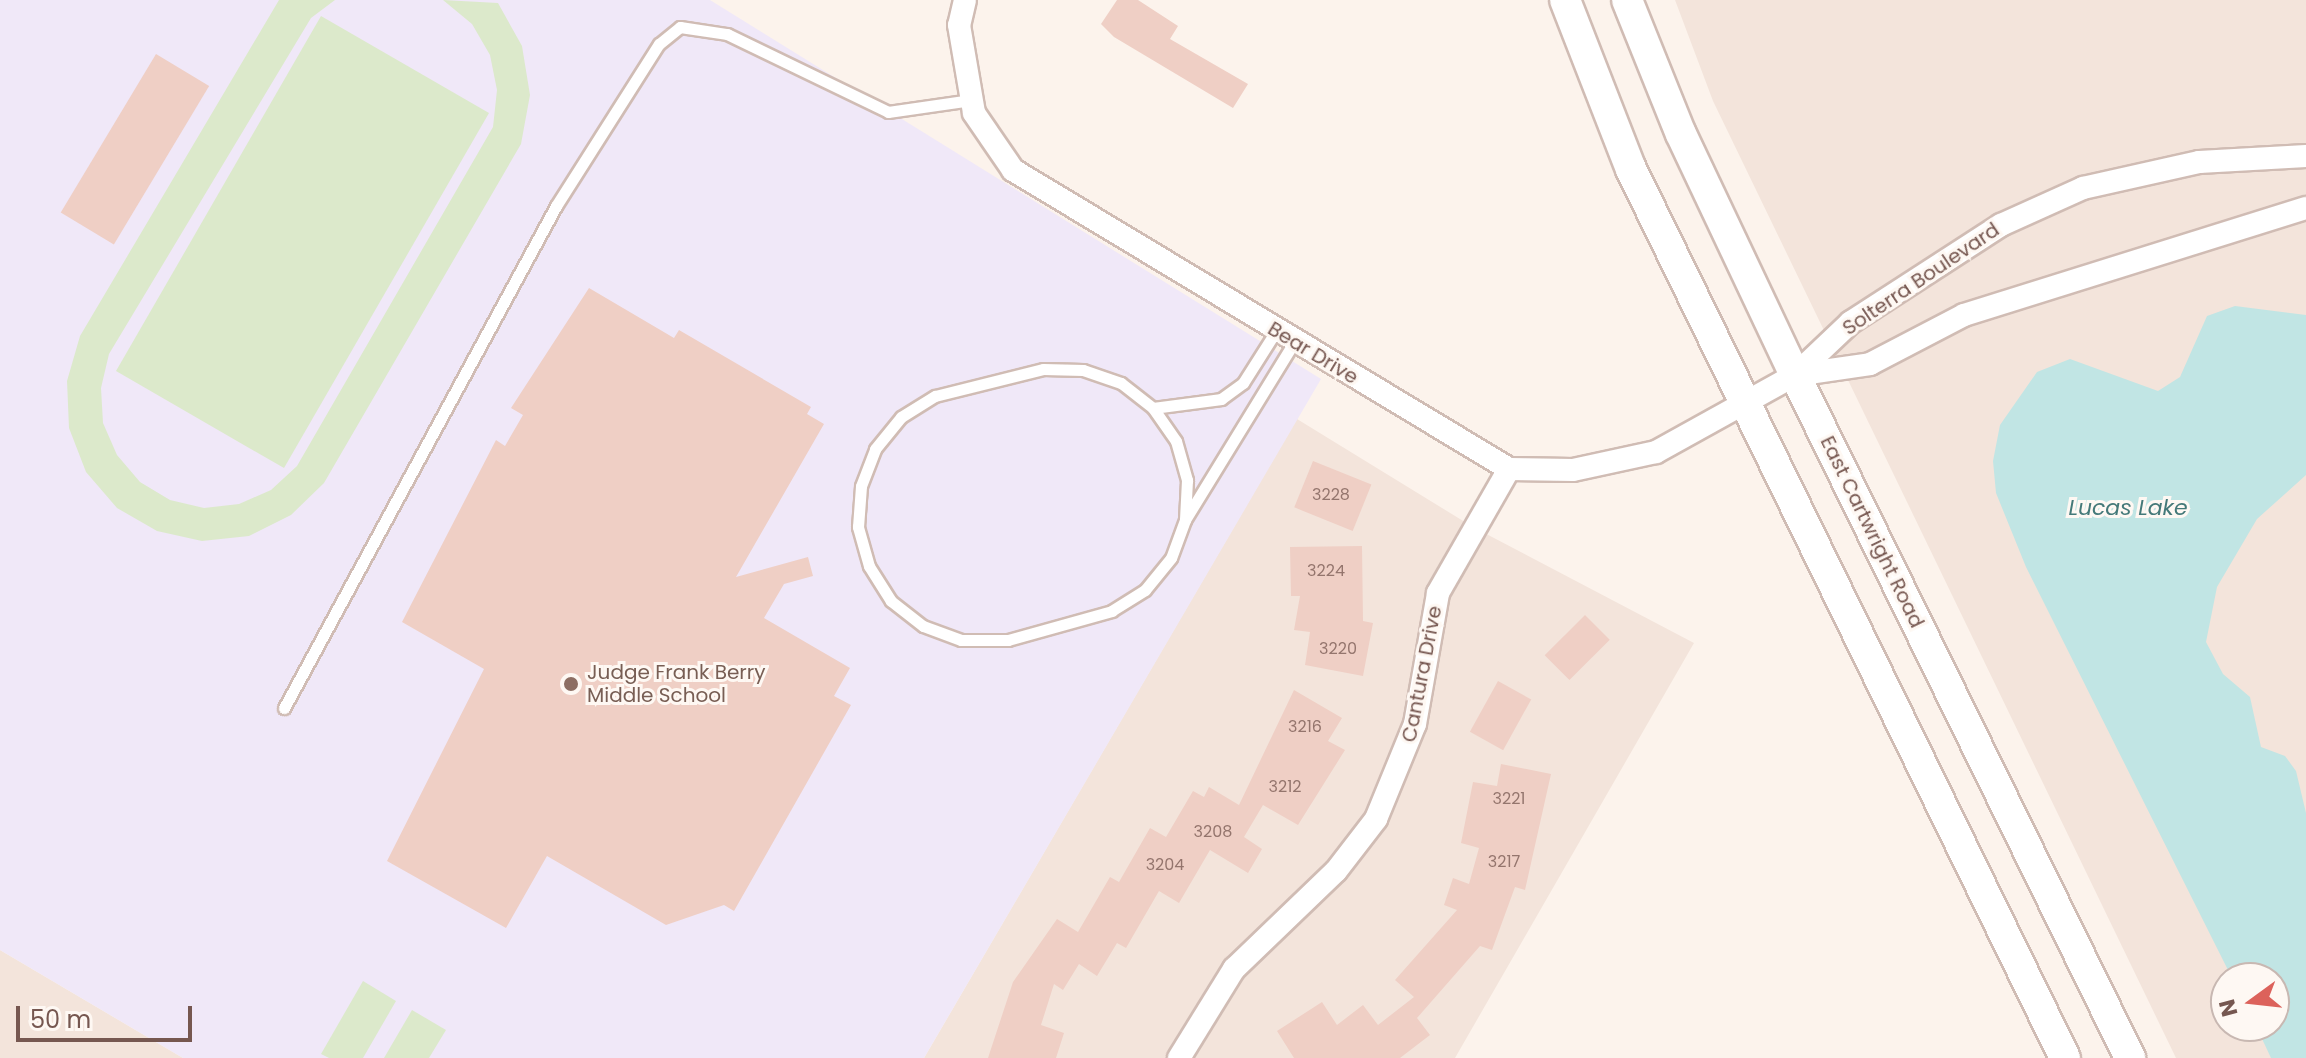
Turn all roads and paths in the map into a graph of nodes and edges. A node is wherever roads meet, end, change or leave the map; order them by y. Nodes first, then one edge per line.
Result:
1 (965, 0) edge
2 (1565, 0) edge
3 (1627, 0) edge
4 (971, 100) junction
5 (2306, 156) edge
6 (2306, 208) edge
7 (1285, 336) junction
8 (1795, 375) junction
9 (1743, 404) junction
10 (1153, 408) junction
11 (1509, 469) junction
12 (1185, 520) junction
13 (284, 708) dead end
14 (1179, 1058) edge
15 (2065, 1058) edge
16 (2130, 1058) edge

1 - 4 street, Bear Drive
2 - 9 main road
3 - 8 main road, East Cartwright Road
4 - 7 street, Bear Drive
4 - 13 lane
5 - 8 street, Solterra Boulevard
6 - 8 street, Solterra Boulevard
7 - 10 lane
7 - 11 street, Bear Drive
7 - 12 lane
8 - 9 street, Bear Drive
8 - 16 main road, East Cartwright Road
9 - 11 street, Bear Drive
9 - 15 main road
10 - 12 lane
10 - 12 lane
11 - 14 street, Cantura Drive

